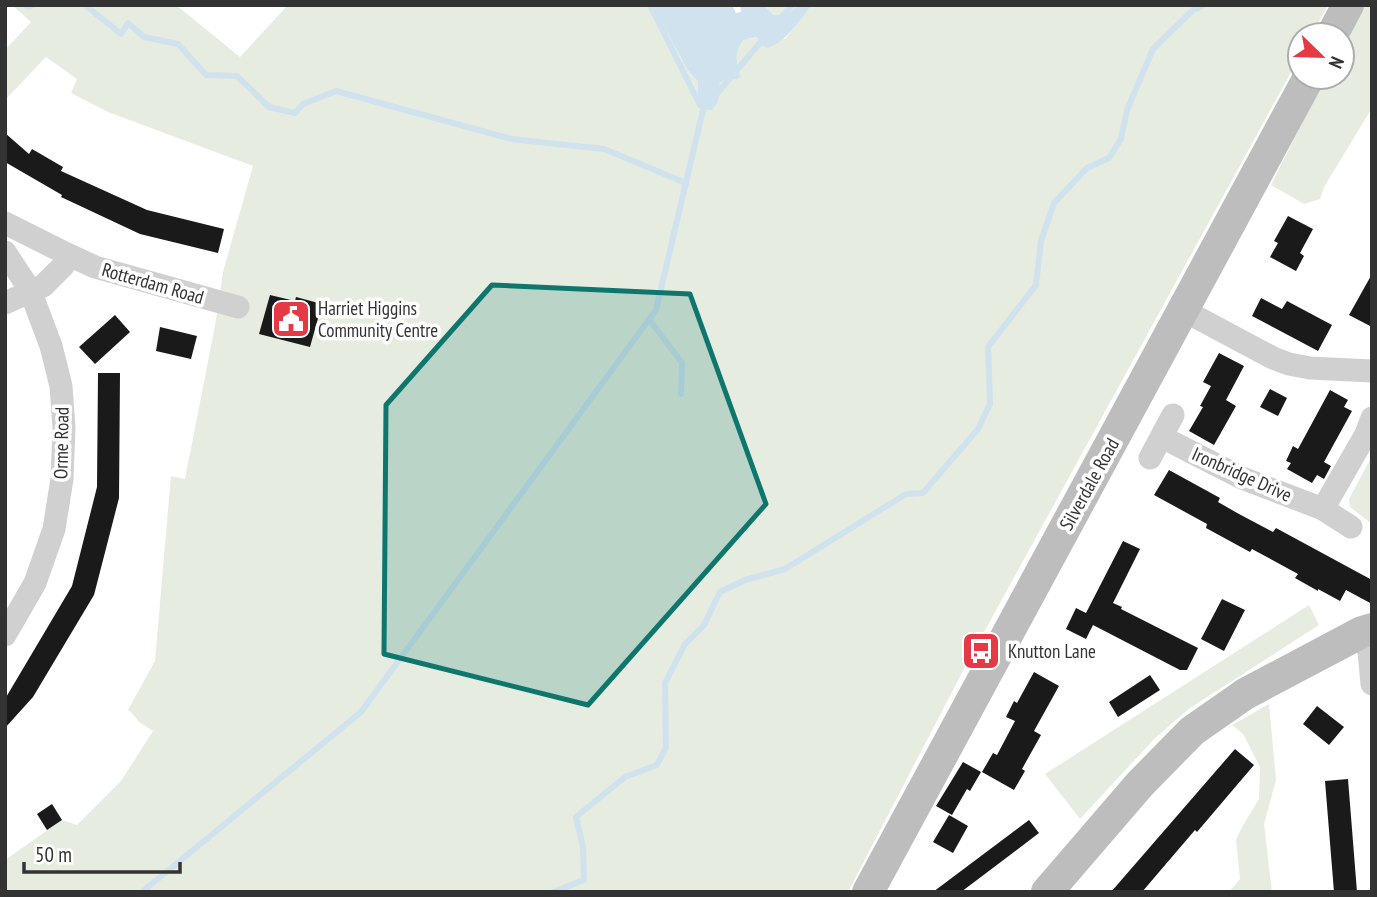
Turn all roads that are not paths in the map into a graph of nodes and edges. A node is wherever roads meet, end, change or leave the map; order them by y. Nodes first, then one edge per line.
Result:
1 (1348, 5) edge
2 (1339, 21) edge
3 (1301, 91) edge
4 (5, 223) edge
5 (5, 252) edge
6 (69, 255) junction
7 (30, 290) junction
8 (5, 303) edge
9 (238, 307) dead end
10 (1183, 310) junction
11 (1372, 371) edge
12 (1173, 415) dead end
13 (1372, 418) edge
14 (1162, 437) junction
15 (1150, 458) dead end
16 (1323, 509) junction
17 (1351, 527) dead end
18 (1367, 630) edge
19 (5, 635) edge
20 (1372, 684) edge
21 (867, 892) edge
22 (1047, 892) edge

1 - 2 main road
3 - 10 main road, Silverdale Road
4 - 6 street, Rotterdam Road
5 - 7 street, Orme Road
6 - 7 street
6 - 9 street, Rotterdam Road
7 - 8 street
7 - 19 street, Orme Road
10 - 11 street
10 - 21 main road, Silverdale Road
12 - 14 street
13 - 16 street
14 - 15 street
14 - 16 street, Ironbridge Drive
16 - 17 street, Ironbridge Drive
18 - 20 street
18 - 22 main road

